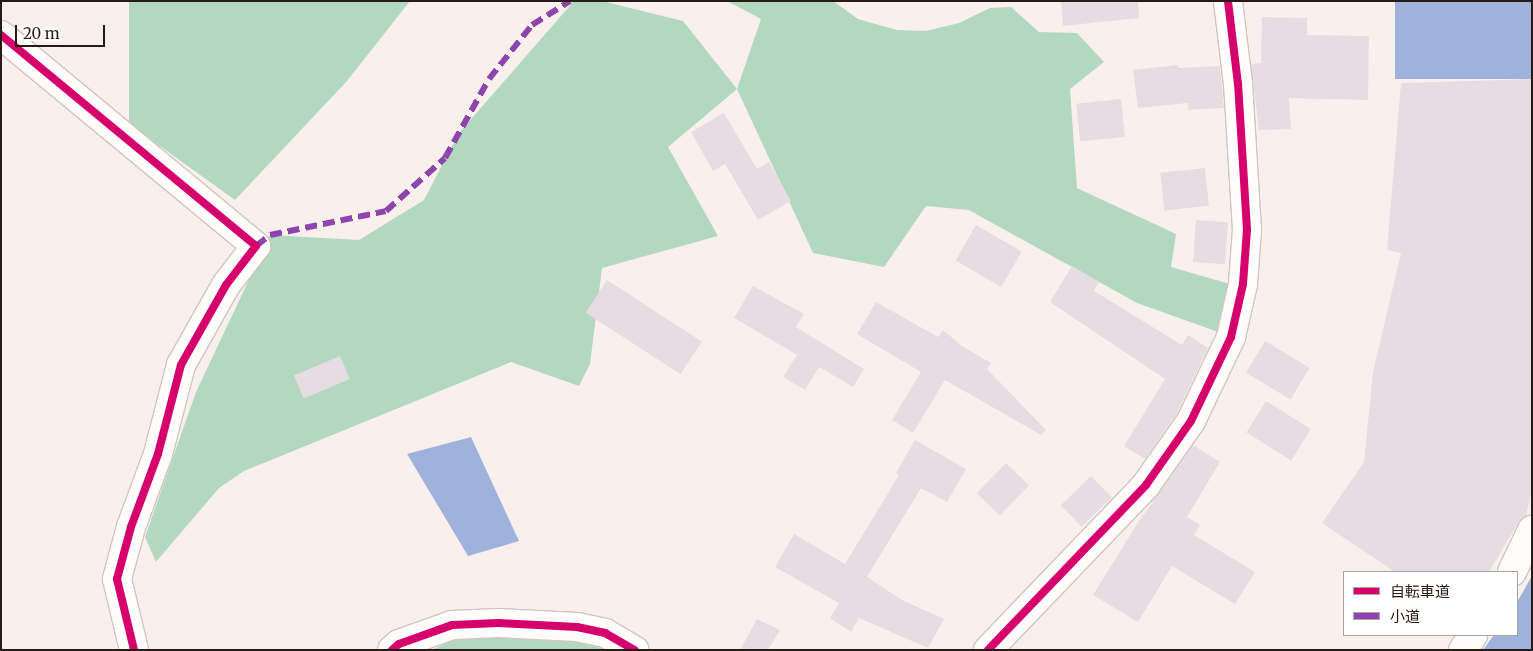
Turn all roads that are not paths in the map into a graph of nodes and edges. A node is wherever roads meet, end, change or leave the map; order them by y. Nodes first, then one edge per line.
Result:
1 (1228, 1) edge
2 (1, 35) edge
3 (1532, 530) edge
4 (1512, 571) edge
5 (1472, 636) edge
6 (134, 650) edge
7 (392, 650) edge
8 (635, 650) edge
9 (988, 650) edge
10 (1463, 650) edge

1 - 9 street
2 - 6 street
3 - 4 street
5 - 10 street
7 - 8 street

